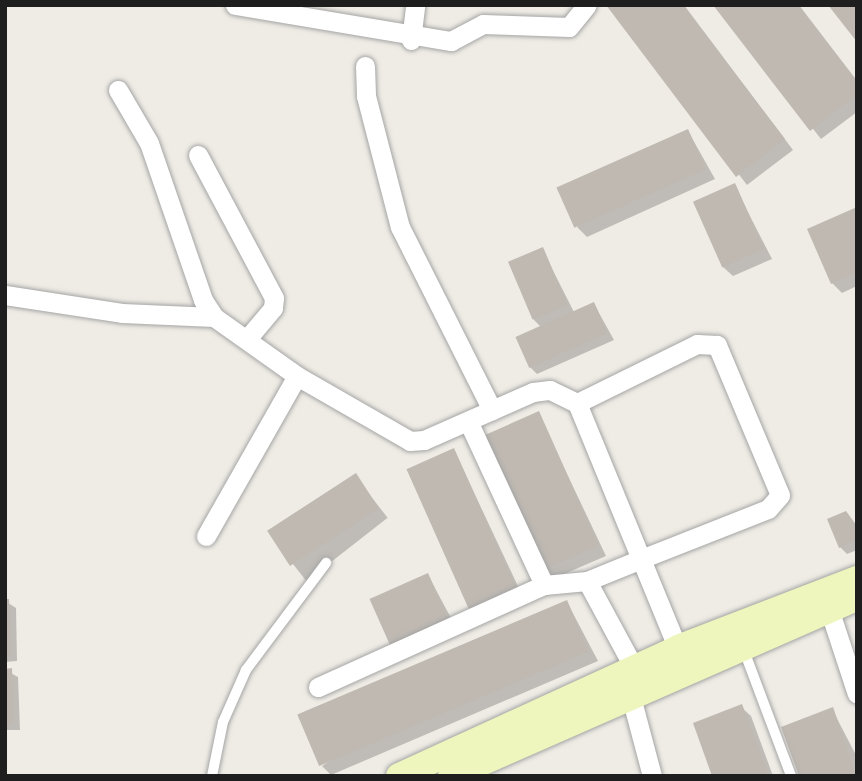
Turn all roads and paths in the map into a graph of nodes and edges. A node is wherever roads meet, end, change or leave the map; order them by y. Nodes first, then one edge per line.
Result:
1 (235, 5) edge
2 (415, 5) edge
3 (587, 5) edge
4 (483, 14) edge
5 (411, 40) junction
6 (365, 66) dead end
7 (118, 90) dead end
8 (198, 155) dead end
9 (5, 295) edge
10 (214, 317) junction
11 (247, 340) junction
12 (297, 376) junction
13 (577, 404) junction
14 (492, 410) junction
15 (468, 421) junction
16 (206, 536) dead end
17 (641, 559) junction
18 (326, 563) dead end
19 (857, 579) edge
20 (587, 581) junction
21 (544, 585) junction
22 (857, 598) edge
23 (829, 609) junction
24 (743, 647) junction
25 (682, 660) junction
26 (637, 686) junction
27 (318, 687) dead end
28 (857, 694) edge
29 (212, 776) edge
30 (399, 776) edge
31 (451, 776) edge
32 (652, 776) edge
33 (791, 776) edge

1 - 5 street
2 - 5 street
3 - 4 street
4 - 5 street
6 - 14 street
7 - 10 street
8 - 11 street
9 - 10 street
10 - 11 street
11 - 12 street
12 - 15 street
12 - 16 street
13 - 14 street
13 - 17 street
13 - 17 street
14 - 15 street
15 - 21 street
17 - 20 street
17 - 25 street
18 - 29 lane
19 - 25 main road
20 - 21 street
20 - 26 street
21 - 27 street
22 - 23 main road
23 - 24 main road
23 - 28 street
24 - 25 main road
24 - 33 lane
25 - 26 main road
26 - 30 main road
26 - 31 main road
26 - 32 street

